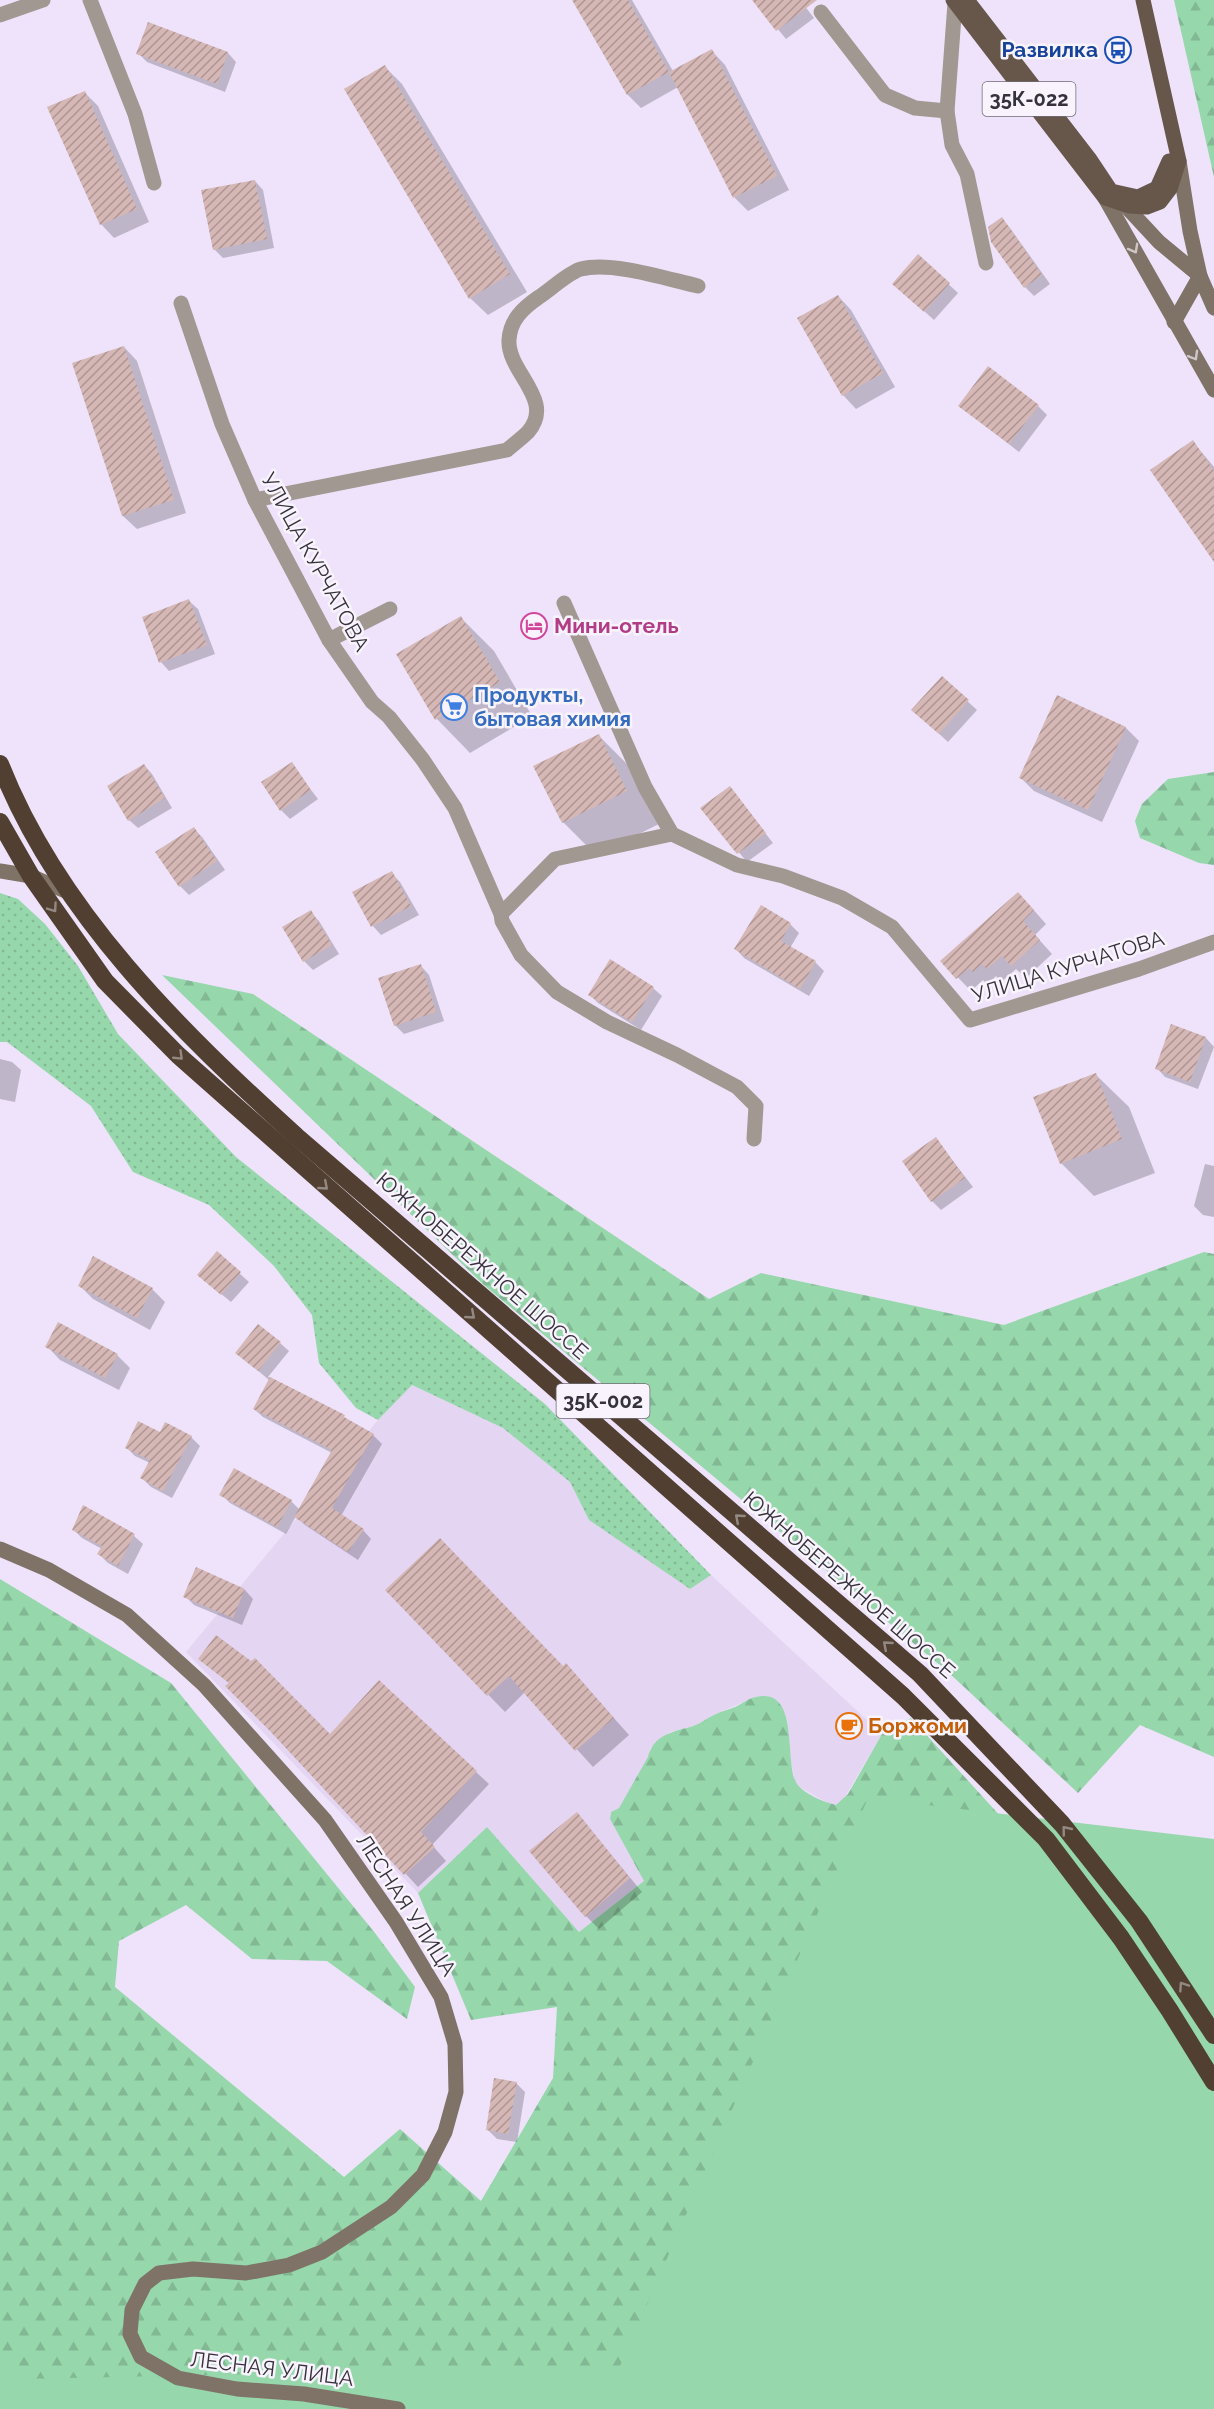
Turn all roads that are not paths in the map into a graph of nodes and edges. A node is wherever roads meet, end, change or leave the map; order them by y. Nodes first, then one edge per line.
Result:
1 (43, 0) edge
2 (90, 0) edge
3 (1143, 0) edge
4 (958, 1) edge
5 (821, 12) dead end
6 (0, 15) edge
7 (947, 111) junction
8 (1175, 142) junction
9 (1179, 161) junction
10 (154, 183) dead end
11 (1108, 194) junction
12 (1123, 204) junction
13 (986, 263) dead end
14 (1200, 276) junction
15 (698, 286) dead end
16 (181, 303) dead end
17 (1214, 308) edge
18 (1174, 322) junction
19 (1214, 390) edge
20 (255, 500) junction
21 (564, 603) dead end
22 (390, 609) dead end
23 (329, 640) junction
24 (0, 764) edge
25 (0, 822) edge
26 (672, 834) junction
27 (0, 871) edge
28 (30, 876) junction
29 (72, 894) junction
30 (501, 914) junction
31 (1214, 942) edge
32 (754, 1139) dead end
33 (0, 1549) edge
34 (920, 1674) junction
35 (903, 1696) junction
36 (1214, 2035) edge
37 (1214, 2082) edge
38 (398, 2409) edge

1 - 6 street
2 - 10 street
3 - 8 main road
4 - 7 street
4 - 11 main road, 35К-022
5 - 7 street
7 - 13 street
8 - 9 main road
8 - 11 main road
9 - 12 main road
9 - 14 street
11 - 12 main road
11 -> 18 street, 35К-022
12 - 14 street
14 - 17 street
14 - 18 street
15 - 20 street
16 - 20 street, УЛИЦА КУРЧАТОВА
18 -> 19 street, 35К-022
20 - 23 street, УЛИЦА КУРЧАТОВА
21 - 26 street
22 - 23 street
23 - 30 street, УЛИЦА КУРЧАТОВА
24 - 29 highway, ЮЖНОБЕРЕЖНОЕ ШОССЕ / 35К-002
25 - 28 highway, ЮЖНОБЕРЕЖНОЕ ШОССЕ / 35К-002
26 - 30 street
26 - 31 street, УЛИЦА КУРЧАТОВА
27 - 28 street
28 - 29 street
28 -> 35 highway, ЮЖНОБЕРЕЖНОЕ ШОССЕ / 35К-002
34 -> 29 highway, ЮЖНОБЕРЕЖНОЕ ШОССЕ / 35К-002
30 - 32 street, УЛИЦА КУРЧАТОВА
33 - 38 street, ЛЕСНАЯ УЛИЦА
34 - 35 highway
36 -> 34 highway, ЮЖНОБЕРЕЖНОЕ ШОССЕ / 35К-002
35 - 37 highway, ЮЖНОБЕРЕЖНОЕ ШОССЕ / 35К-002

